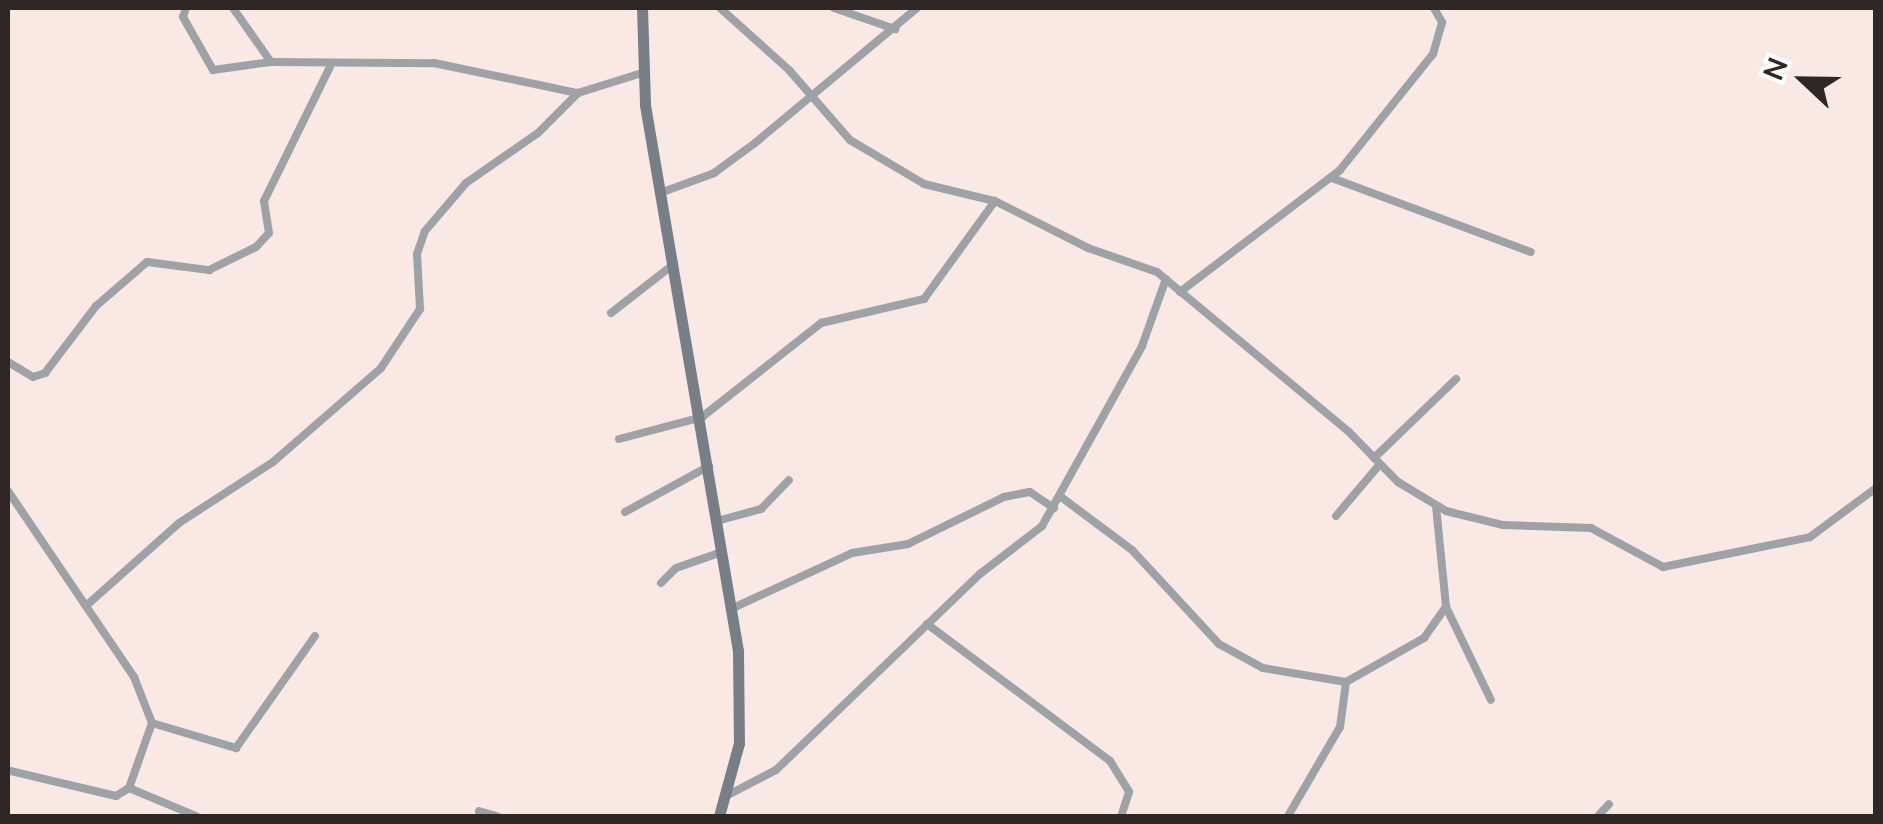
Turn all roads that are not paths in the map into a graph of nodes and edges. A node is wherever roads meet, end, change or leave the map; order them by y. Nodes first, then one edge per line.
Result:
1 (186, 8) edge
2 (233, 8) edge
3 (642, 8) edge
4 (720, 8) edge
5 (834, 8) edge
6 (917, 8) edge
7 (1434, 8) edge
8 (896, 29) junction
9 (271, 62) junction
10 (330, 67) junction
11 (642, 74) junction
12 (578, 92) junction
13 (812, 97) junction
14 (1332, 178) junction
15 (660, 193) junction
16 (994, 200) junction
17 (1531, 252) dead end
18 (675, 263) junction
19 (1166, 280) junction
20 (1180, 292) junction
21 (612, 313) dead end
22 (8, 362) edge
23 (1456, 379) dead end
24 (702, 417) junction
25 (619, 439) dead end
26 (1377, 461) junction
27 (709, 466) junction
28 (789, 480) dead end
29 (1876, 488) edge
30 (8, 491) edge
31 (1061, 497) junction
32 (1436, 506) junction
33 (1054, 508) junction
34 (625, 512) dead end
35 (1336, 516) dead end
36 (717, 521) junction
37 (723, 552) junction
38 (662, 583) dead end
39 (87, 605) junction
40 (1446, 607) junction
41 (734, 608) junction
42 (927, 624) junction
43 (316, 636) dead end
44 (1346, 682) junction
45 (1490, 700) dead end
46 (152, 723) junction
47 (10, 771) edge
48 (128, 788) junction
49 (726, 796) junction
50 (1609, 804) dead end
51 (479, 811) dead end
52 (196, 816) edge
53 (497, 816) edge
54 (719, 816) edge
55 (1121, 816) edge
56 (1288, 816) edge
57 (1598, 816) edge

1 - 9 street
2 - 9 street
3 - 11 main road
4 - 13 street
5 - 8 street
6 - 8 street
7 - 14 street
8 - 13 street
9 - 10 street
10 - 12 street
10 - 22 street
11 - 12 street
11 - 15 main road
12 - 39 street
13 - 15 street
13 - 16 street
14 - 17 street
14 - 20 street
15 - 18 main road
16 - 19 street
16 - 24 street
18 - 21 street
18 - 24 main road
19 - 20 street
19 - 31 street
20 - 26 street
23 - 26 street
24 - 25 street
24 - 27 main road
26 - 32 street
26 - 35 street
27 - 34 street
27 - 36 main road
28 - 36 street
29 - 32 street
30 - 39 street
31 - 33 street
31 - 44 street
32 - 40 street
33 - 41 street
33 - 42 street
36 - 37 main road
37 - 38 street
37 - 41 main road
39 - 46 street
40 - 44 street
40 - 45 street
41 - 49 main road
42 - 49 street
42 - 55 street
43 - 46 street
44 - 56 street
46 - 48 street
47 - 48 street
48 - 52 street
49 - 54 main road
50 - 57 street
51 - 53 street

